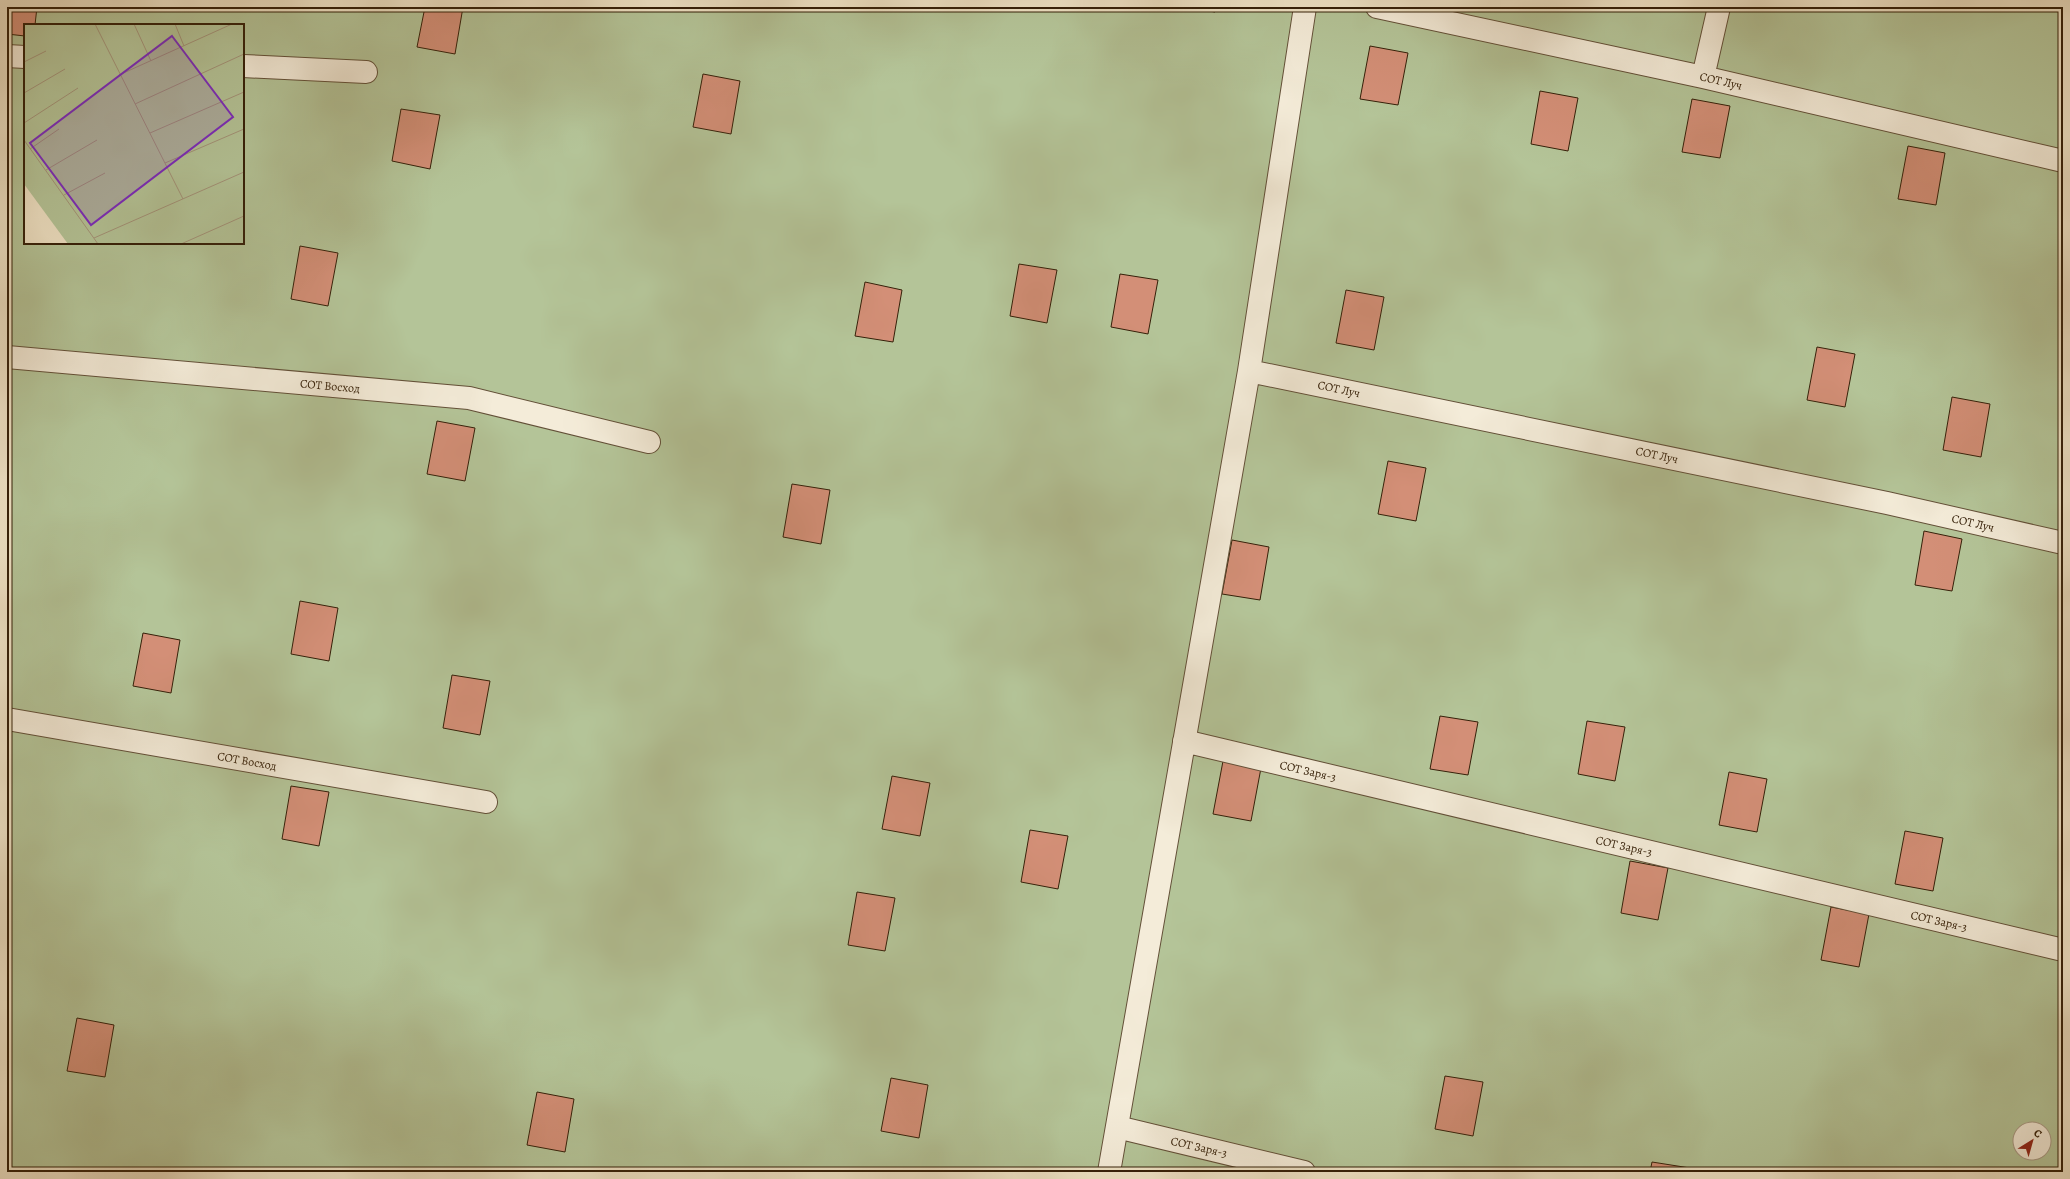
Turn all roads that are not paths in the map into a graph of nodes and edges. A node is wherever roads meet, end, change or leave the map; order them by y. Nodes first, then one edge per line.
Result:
1 (1305, 7) edge
2 (1377, 7) edge
3 (1719, 7) edge
4 (7, 56) edge
5 (24, 56) edge
6 (244, 66) edge
7 (366, 72) dead end
8 (1703, 77) junction
9 (2063, 161) edge
10 (7, 357) edge
11 (1249, 371) junction
12 (649, 442) dead end
13 (2063, 543) edge
14 (7, 719) edge
15 (1184, 741) junction
16 (486, 802) dead end
17 (2063, 950) edge
18 (1117, 1127) junction
19 (1109, 1172) edge
20 (1304, 1172) edge

1 - 11 street
2 - 8 street, СОТ Луч
3 - 8 street
4 - 5 street
6 - 7 street
8 - 9 street, СОТ Луч
10 - 12 street, СОТ Восход
11 - 13 street, СОТ Луч
11 - 15 street
14 - 16 street, СОТ Восход
15 - 17 street, СОТ Заря-3
15 - 18 street
18 - 19 street
18 - 20 street, СОТ Заря-3

